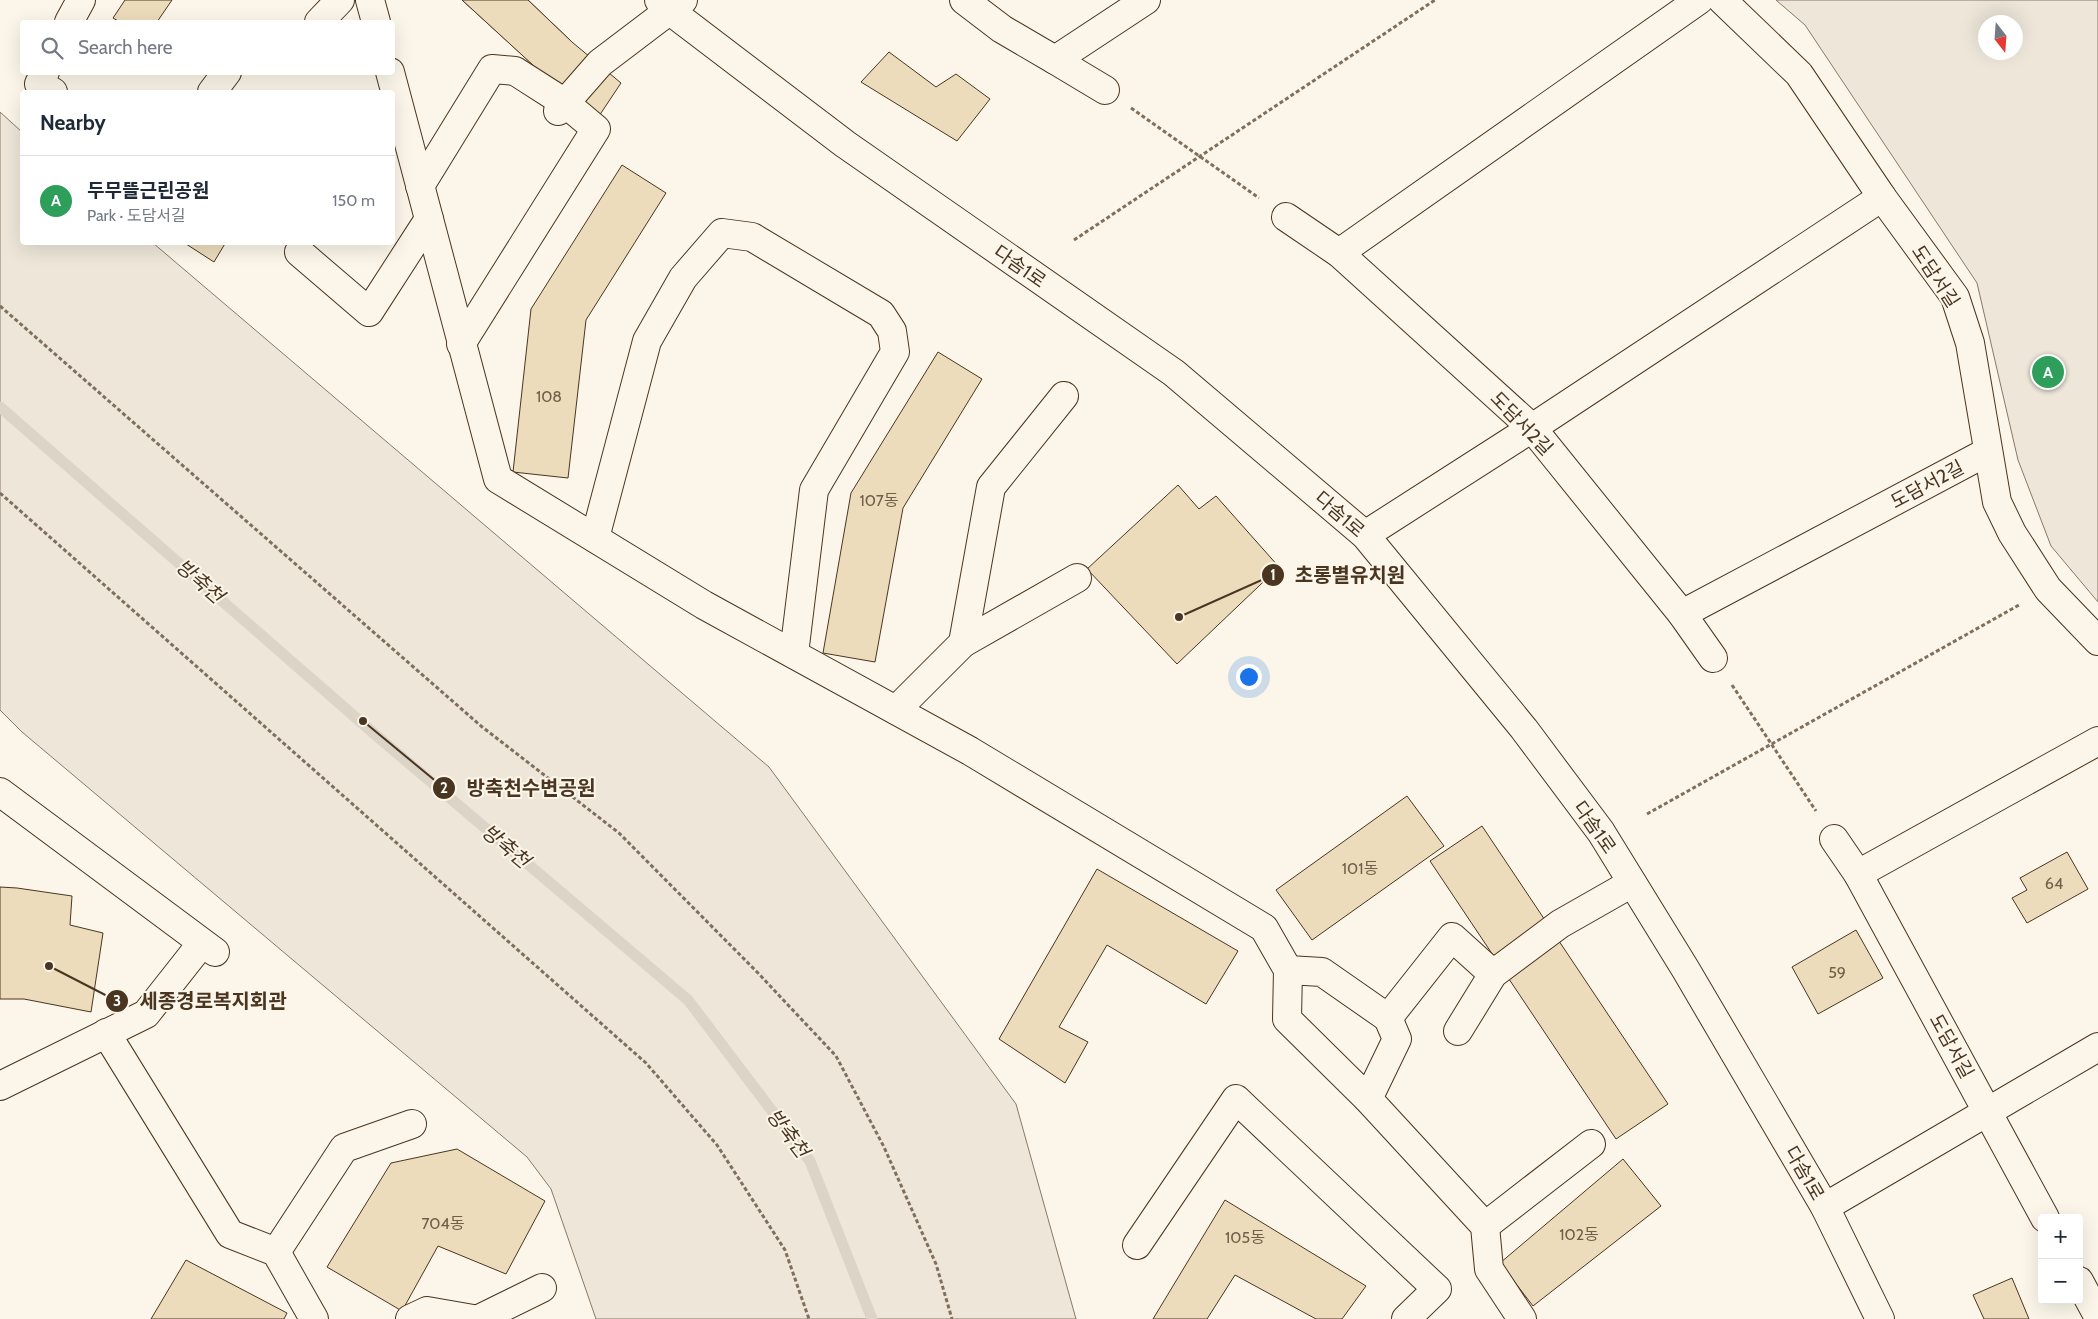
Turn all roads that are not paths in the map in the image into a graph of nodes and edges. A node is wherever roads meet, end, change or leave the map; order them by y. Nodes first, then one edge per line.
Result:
1 (80, 0) edge
2 (340, 0) edge
3 (370, 0) edge
4 (964, 0) edge
5 (1146, 0) edge
6 (1699, 0) edge
7 (1722, 0) edge
8 (671, 3) edge
9 (71, 20) edge
10 (321, 20) edge
11 (375, 20) edge
12 (1055, 60) junction
13 (44, 75) edge
14 (225, 75) edge
15 (391, 75) edge
16 (50, 90) edge
17 (214, 90) edge
18 (395, 90) edge
19 (1105, 90) road end
20 (395, 91) edge
21 (561, 107) junction
22 (420, 186) junction
23 (1882, 197) junction
24 (1286, 217) road end
25 (429, 219) junction
26 (299, 252) dead end
27 (1339, 253) junction
28 (461, 344) junction
29 (1064, 396) dead end
30 (1532, 428) junction
31 (1987, 452) junction
32 (1365, 535) junction
33 (595, 538) junction
34 (1078, 578) dead end
35 (1682, 614) junction
36 (2098, 641) edge
37 (963, 643) junction
38 (794, 654) junction
39 (1713, 658) road end
40 (896, 710) junction
41 (2098, 741) edge
42 (0, 792) edge
43 (1834, 839) road end
44 (1858, 874) junction
45 (1632, 883) junction
46 (1288, 970) junction
47 (1494, 974) junction
48 (1388, 1018) junction
49 (1458, 1031) dead end
50 (106, 1033) junction
51 (2098, 1046) edge
52 (0, 1086) edge
53 (1368, 1099) junction
54 (1988, 1110) junction
55 (412, 1124) dead end
56 (1592, 1144) dead end
57 (1825, 1207) junction
58 (2043, 1214) edge
59 (1484, 1226) junction
60 (1137, 1245) dead end
61 (276, 1252) junction
62 (542, 1288) dead end
63 (2083, 1288) edge
64 (2098, 1316) edge
65 (465, 1318) edge
66 (314, 1319) edge
67 (410, 1319) edge
68 (1406, 1319) edge
69 (1522, 1319) edge
70 (1880, 1319) edge

1 - 9 street
2 - 10 street
3 - 11 street
4 - 12 street
5 - 12 street
6 - 27 street
7 - 23 street, 도담서길
8 - 21 street
8 - 32 street, 다솜1로
12 - 19 street
13 - 16 street
14 - 17 street
15 - 18 street
20 - 22 street
21 - 22 street
21 - 28 street
22 - 25 street
23 - 30 street
23 - 31 street, 도담서길
24 - 27 street, 도담서2길
25 - 26 street
25 - 28 street
27 - 30 street, 도담서2길
28 - 33 street
29 - 37 street
30 - 32 street
30 - 35 street, 도담서2길
31 - 35 street, 도담서2길
31 - 36 street, 도담서길
32 - 45 street, 다솜1로
33 - 38 street
33 - 38 street
34 - 37 street
35 - 39 street, 도담서2길
37 - 40 street
38 - 40 street
40 - 46 street
41 - 44 street
42 - 50 street
43 - 44 street, 도담서길
44 - 54 street, 도담서길
45 - 47 street
45 - 57 street, 다솜1로
46 - 48 street
46 - 53 street
47 - 48 street
47 - 49 street
48 - 53 street
50 - 52 street
50 - 61 street
51 - 54 street
53 - 59 street
54 - 57 street
54 - 58 street, 도담서길
55 - 61 street
56 - 59 street
57 - 70 street, 다솜1로
59 - 69 street
60 - 68 street
61 - 66 street
62 - 65 street
63 - 64 street
65 - 67 street

